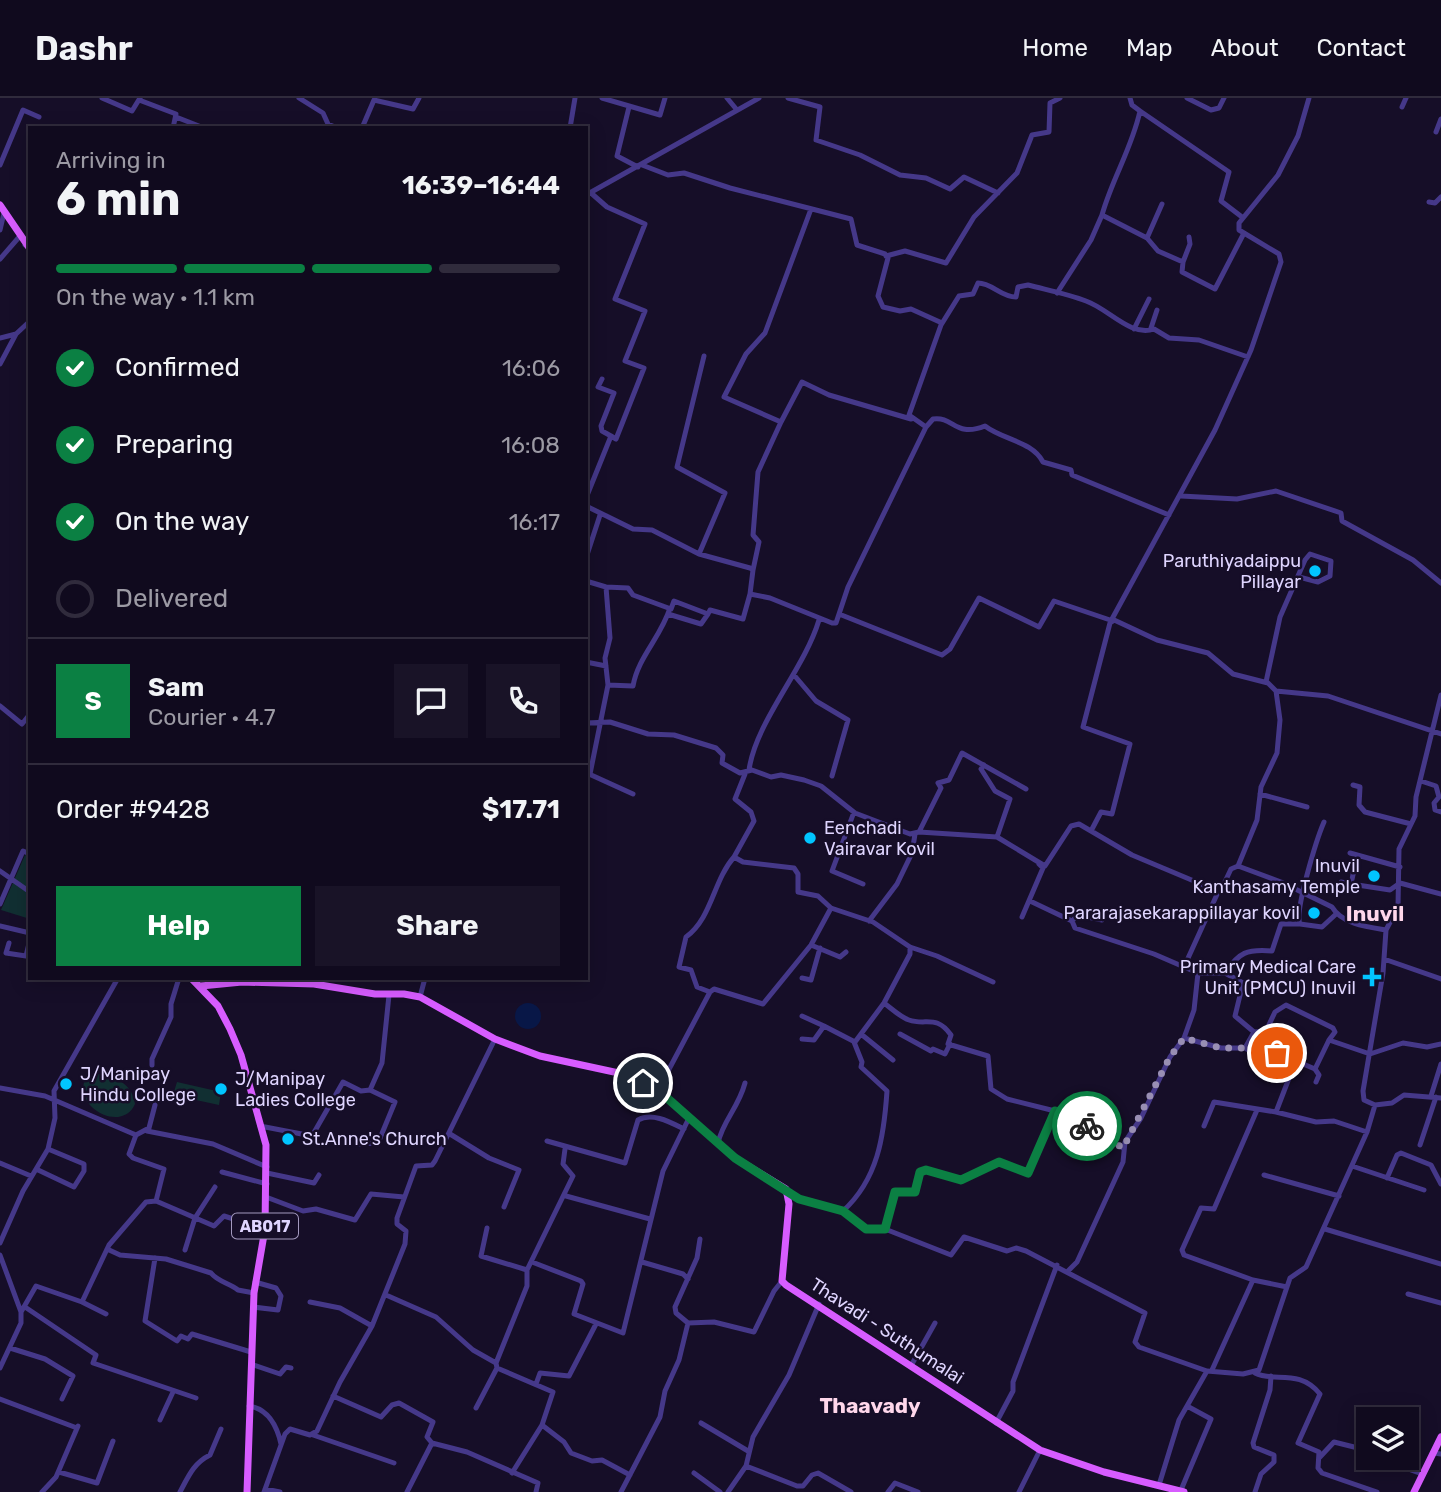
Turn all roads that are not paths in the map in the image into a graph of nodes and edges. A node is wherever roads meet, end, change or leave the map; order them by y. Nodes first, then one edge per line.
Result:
1 (102, 98) edge
2 (299, 98) edge
3 (367, 98) edge
4 (419, 98) edge
5 (575, 98) edge
6 (601, 98) edge
7 (665, 98) edge
8 (727, 98) edge
9 (759, 98) edge
10 (788, 98) edge
11 (1060, 98) edge
12 (1187, 98) edge
13 (1224, 98) edge
14 (1309, 98) edge
15 (1406, 98) edge
16 (140, 99) edge
17 (1128, 99) edge
18 (374, 100) junction
19 (629, 107) junction
20 (1402, 107) dead end
21 (737, 110) junction
22 (1140, 111) junction
23 (39, 117) dead end
24 (176, 117) junction
25 (1441, 119) edge
26 (174, 126) edge
27 (199, 126) edge
28 (327, 126) edge
29 (363, 126) edge
30 (570, 126) edge
31 (1436, 132) dead end
32 (0, 165) edge
33 (640, 166) junction
34 (998, 193) junction
35 (589, 194) edge
36 (1441, 197) edge
37 (1429, 202) dead end
38 (1162, 204) dead end
39 (0, 205) edge
40 (811, 209) junction
41 (4, 214) junction
42 (1102, 216) junction
43 (1242, 217) junction
44 (0, 230) edge
45 (1244, 233) junction
46 (20, 236) junction
47 (1189, 237) dead end
48 (1147, 238) junction
49 (27, 247) edge
50 (886, 256) junction
51 (0, 258) edge
52 (1183, 262) junction
53 (1057, 293) junction
54 (1149, 299) dead end
55 (1157, 310) dead end
56 (28, 323) edge
57 (942, 323) junction
58 (1151, 328) junction
59 (1134, 329) junction
60 (1183, 331) dead end
61 (16, 334) junction
62 (0, 338) edge
63 (1179, 341) junction
64 (704, 356) dead end
65 (1248, 357) junction
66 (0, 364) edge
67 (602, 379) dead end
68 (911, 419) junction
69 (781, 422) junction
70 (926, 427) junction
71 (611, 436) junction
72 (588, 493) edge
73 (1181, 496) junction
74 (588, 507) edge
75 (600, 514) junction
76 (1169, 515) junction
77 (588, 552) edge
78 (699, 554) junction
79 (753, 570) junction
80 (1299, 577) junction
81 (588, 582) edge
82 (1441, 583) edge
83 (606, 587) junction
84 (750, 594) junction
85 (669, 611) junction
86 (708, 614) junction
87 (839, 614) junction
88 (819, 620) junction
89 (1113, 621) junction
90 (588, 662) edge
91 (606, 666) junction
92 (794, 675) junction
93 (1266, 682) junction
94 (608, 685) junction
95 (1276, 691) junction
96 (1441, 695) edge
97 (0, 706) edge
98 (28, 716) edge
99 (600, 722) junction
100 (588, 723) edge
101 (22, 724) junction
102 (28, 729) edge
103 (1437, 733) edge
104 (984, 765) junction
105 (747, 772) junction
106 (588, 775) edge
107 (832, 776) dead end
108 (1420, 781) junction
109 (1353, 785) dead end
110 (1026, 789) dead end
111 (633, 793) dead end
112 (1260, 794) junction
113 (1440, 797) edge
114 (1307, 807) dead end
115 (854, 812) junction
116 (1441, 812) edge
117 (1324, 822) dead end
118 (1411, 824) junction
119 (1091, 831) junction
120 (917, 833) junction
121 (997, 836) junction
122 (28, 853) edge
123 (734, 857) junction
124 (1039, 864) junction
125 (1238, 866) junction
126 (1400, 867) junction
127 (0, 871) edge
128 (11, 877) junction
129 (1341, 882) dead end
130 (1400, 883) junction
131 (863, 884) dead end
132 (1351, 884) junction
133 (28, 890) edge
134 (1219, 890) junction
135 (1441, 894) edge
136 (1304, 896) junction
137 (1030, 901) junction
138 (0, 904) edge
139 (831, 908) junction
140 (1335, 915) junction
141 (1022, 917) dead end
142 (1102, 920) dead end
143 (869, 921) junction
144 (1072, 921) junction
145 (1300, 924) junction
146 (0, 926) edge
147 (1386, 930) junction
148 (28, 933) edge
149 (9, 943) dead end
150 (811, 945) junction
151 (910, 947) junction
152 (28, 948) edge
153 (820, 948) junction
154 (846, 952) dead end
155 (1384, 959) junction
156 (1184, 967) junction
157 (1198, 973) junction
158 (1226, 973) junction
159 (802, 978) dead end
160 (1441, 979) edge
161 (117, 980) edge
162 (178, 980) edge
163 (194, 980) edge
164 (424, 980) edge
165 (993, 982) dead end
166 (201, 986) junction
167 (710, 992) junction
168 (389, 995) junction
169 (420, 997) junction
170 (884, 1003) junction
171 (802, 1016) dead end
172 (824, 1026) junction
173 (1254, 1032) junction
174 (861, 1034) junction
175 (900, 1034) dead end
176 (495, 1038) junction
177 (1184, 1038) junction
178 (802, 1039) dead end
179 (1329, 1040) junction
180 (854, 1042) junction
181 (950, 1044) junction
182 (1441, 1044) edge
183 (1245, 1048) junction
184 (1370, 1054) junction
185 (893, 1060) dead end
186 (1297, 1060) junction
187 (1441, 1063) edge
188 (152, 1065) dead end
189 (1315, 1069) junction
190 (1316, 1082) dead end
191 (745, 1083) dead end
192 (1, 1090) edge
193 (370, 1090) junction
194 (658, 1090) junction
195 (1436, 1097) edge
196 (53, 1100) junction
197 (155, 1105) dead end
198 (1375, 1105) junction
199 (1257, 1110) junction
200 (1055, 1111) junction
201 (1276, 1112) junction
202 (689, 1118) junction
203 (260, 1126) junction
204 (1204, 1126) dead end
205 (684, 1129) junction
206 (147, 1131) junction
207 (1367, 1132) junction
208 (450, 1134) junction
209 (135, 1135) junction
210 (547, 1141) dead end
211 (718, 1143) junction
212 (358, 1144) dead end
213 (1420, 1145) dead end
214 (1123, 1148) junction
215 (48, 1149) junction
216 (565, 1149) junction
217 (0, 1163) edge
218 (1352, 1166) junction
219 (36, 1169) junction
220 (267, 1170) junction
221 (222, 1172) dead end
222 (319, 1175) dead end
223 (1264, 1175) dead end
224 (31, 1176) junction
225 (1387, 1178) junction
226 (267, 1184) junction
227 (1441, 1184) edge
228 (215, 1187) dead end
229 (786, 1189) junction
230 (1423, 1191) dead end
231 (566, 1196) junction
232 (1339, 1196) junction
233 (266, 1197) junction
234 (404, 1197) junction
235 (156, 1201) junction
236 (504, 1208) dead end
237 (843, 1211) junction
238 (195, 1218) junction
239 (650, 1219) junction
240 (487, 1228) dead end
241 (265, 1229) junction
242 (885, 1229) junction
243 (1325, 1229) junction
244 (700, 1239) dead end
245 (0, 1242) edge
246 (107, 1249) junction
247 (185, 1250) dead end
248 (0, 1255) edge
249 (155, 1258) junction
250 (531, 1262) junction
251 (642, 1262) junction
252 (1441, 1264) edge
253 (1057, 1265) junction
254 (527, 1270) junction
255 (1068, 1271) junction
256 (688, 1279) junction
257 (1253, 1280) junction
258 (782, 1281) junction
259 (255, 1282) junction
260 (1287, 1287) junction
261 (254, 1293) junction
262 (1408, 1294) dead end
263 (386, 1295) junction
264 (82, 1302) junction
265 (310, 1302) dead end
266 (1441, 1303) edge
267 (819, 1304) junction
268 (253, 1307) junction
269 (23, 1309) junction
270 (106, 1314) dead end
271 (688, 1323) junction
272 (935, 1323) dead end
273 (596, 1324) junction
274 (372, 1326) junction
275 (10, 1348) junction
276 (251, 1352) junction
277 (251, 1364) junction
278 (912, 1364) junction
279 (496, 1365) junction
280 (0, 1368) edge
281 (292, 1368) dead end
282 (1210, 1370) junction
283 (1255, 1373) junction
284 (1271, 1376) junction
285 (536, 1384) junction
286 (173, 1392) junction
287 (333, 1396) junction
288 (196, 1398) dead end
289 (0, 1399) edge
290 (62, 1399) dead end
291 (249, 1406) junction
292 (1187, 1406) junction
293 (476, 1408) dead end
294 (160, 1420) dead end
295 (701, 1423) dead end
296 (996, 1423) junction
297 (542, 1424) junction
298 (221, 1430) dead end
299 (313, 1435) junction
300 (1441, 1437) edge
301 (113, 1441) dead end
302 (432, 1443) junction
303 (282, 1447) junction
304 (1356, 1448) edge
305 (1040, 1450) junction
306 (748, 1451) junction
307 (1437, 1453) edge
308 (1320, 1457) junction
309 (394, 1463) dead end
310 (746, 1466) junction
311 (1409, 1470) edge
312 (59, 1472) junction
313 (512, 1473) junction
314 (694, 1473) dead end
315 (630, 1475) junction
316 (1422, 1475) junction
317 (1159, 1485) junction
318 (264, 1490) edge
319 (183, 1491) edge
320 (1181, 1491) edge
321 (42, 1492) edge
322 (247, 1492) edge
323 (280, 1492) edge
324 (407, 1492) edge
325 (536, 1492) edge
326 (621, 1492) edge
327 (720, 1492) edge
328 (728, 1492) edge
329 (851, 1492) edge
330 (888, 1492) edge
331 (918, 1492) edge
332 (1019, 1492) edge
333 (1255, 1492) edge
334 (1377, 1492) edge
335 (1414, 1492) edge

1 - 16 street
2 - 28 street
3 - 18 street
4 - 18 street
5 - 30 street
6 - 19 street
7 - 19 street
8 - 21 street
9 - 21 street
10 - 34 street
11 - 34 street
12 - 13 street
14 - 43 street
15 - 20 street
16 - 24 street
17 - 22 street
18 - 29 street
19 - 33 street
21 - 33 street
22 - 42 street
22 - 43 street
23 - 32 street
24 - 26 street
24 - 27 street
25 - 31 street
33 - 35 street
33 - 40 street
34 - 50 street
35 - 71 street
36 - 37 street
38 - 48 street
39 - 41 main road
40 - 50 street
40 - 69 street
41 - 44 street
41 - 46 main road
42 - 48 street
42 - 53 street
43 - 45 street
45 - 52 street
45 - 65 street
46 - 49 main road
46 - 51 street
47 - 52 street
48 - 52 street
50 - 57 street
53 - 57 street
53 - 59 street
54 - 59 street
55 - 58 street
56 - 61 street
57 - 68 street
58 - 59 street
58 - 63 street
60 - 63 street
61 - 62 street
61 - 66 street
63 - 65 street
64 - 78 street
65 - 73 street
67 - 71 street
68 - 69 street
68 - 70 street
69 - 79 street
70 - 76 street
70 - 87 street
71 - 72 street
73 - 76 street
73 - 82 street
74 - 75 street
75 - 77 street
75 - 78 street
76 - 89 street
78 - 79 street
79 - 84 street
80 - 80 street
80 - 93 street
81 - 83 street
83 - 85 street
83 - 91 street
84 - 86 street
84 - 88 street
85 - 86 street
85 - 86 street
85 - 94 street
87 - 88 street
87 - 89 street
88 - 92 street
89 - 93 street
89 - 119 street
90 - 91 street
91 - 94 street
92 - 105 street
92 - 107 street
93 - 95 street
94 - 99 street
95 - 103 street
95 - 112 street
96 - 103 street
97 - 101 street
98 - 101 street
99 - 100 street
99 - 105 street
99 - 106 street
101 - 102 street
103 - 108 street
104 - 110 street
104 - 120 street
104 - 121 street
105 - 115 street
105 - 123 street
106 - 111 street
108 - 113 street
108 - 118 street
109 - 118 street
112 - 114 street
112 - 125 street
113 - 116 street
115 - 120 street
115 - 131 street
117 - 136 street
118 - 126 street
119 - 124 street
119 - 134 street
120 - 121 street
120 - 143 street
121 - 124 street
122 - 128 street
123 - 139 street
123 - 167 street
124 - 137 street
125 - 134 street
125 - 136 street
126 - 130 street
126 - 132 street
127 - 128 street
128 - 133 street
128 - 138 street
129 - 132 street
130 - 132 street
130 - 135 street
130 - 147 street
134 - 156 street
136 - 140 street
136 - 145 street
137 - 141 street
137 - 144 street
139 - 143 street
139 - 150 street
140 - 145 street
140 - 147 street
142 - 144 street
143 - 151 street
144 - 156 street
145 - 158 street
146 - 148 street
147 - 155 street
149 - 152 street
150 - 153 street
150 - 167 street
151 - 165 street
151 - 170 street
153 - 154 street
153 - 159 street
155 - 160 street
155 - 184 street
156 - 157 street
157 - 158 street
157 - 177 street
158 - 173 street
161 - 196 street
162 - 188 street
163 - 166 main road, AB017
164 - 169 street
166 - 168 main road
166 - 203 main road, AB017
167 - 194 street
168 - 169 main road
168 - 193 street
169 - 176 main road
170 - 174 street
170 - 181 street
171 - 172 street
172 - 178 street
172 - 180 street
173 - 179 street
173 - 183 street
174 - 180 street
174 - 185 street
175 - 181 street
176 - 194 main road
176 - 208 street
177 - 183 street
177 - 214 street
179 - 184 street
179 - 189 street
180 - 237 street
181 - 200 street
182 - 184 street
183 - 186 street
184 - 198 street
186 - 189 street
186 - 201 street
187 - 195 street
189 - 190 street
191 - 211 street
192 - 196 street
193 - 203 street
193 - 212 street
194 - 202 main road
195 - 198 street
195 - 213 street
196 - 209 street
196 - 215 street
197 - 206 street
198 - 207 street
199 - 201 street
199 - 204 street
199 - 257 street
200 - 214 street
200 - 242 street
201 - 207 street
202 - 205 street
202 - 211 main road
203 - 220 main road, AB017
205 - 216 street
205 - 239 street
206 - 209 street
206 - 220 street
207 - 218 street
208 - 234 street
208 - 236 street
209 - 235 street
210 - 216 street
211 - 229 main road
214 - 255 street
215 - 219 street
215 - 219 street
216 - 231 street
217 - 224 street
218 - 225 street
218 - 232 street
219 - 224 street
220 - 222 street
220 - 226 main road, AB017
221 - 226 street
223 - 232 street
224 - 245 street
225 - 227 street
225 - 230 street
226 - 233 main road, AB017
228 - 238 street
229 - 237 street
229 - 258 main road
231 - 239 street
231 - 250 street
232 - 243 street
233 - 234 street
233 - 241 main road, AB017
234 - 263 street
235 - 238 street
235 - 246 street
237 - 242 street
238 - 241 street
238 - 247 street
239 - 251 street
240 - 254 street
241 - 259 main road, AB017
242 - 253 street
243 - 252 street
243 - 260 street
244 - 256 street
246 - 249 street
246 - 264 street
248 - 269 street
249 - 261 street
249 - 276 street
250 - 254 street
250 - 273 street
251 - 256 street
251 - 273 street
253 - 255 street
253 - 296 street
254 - 279 street
255 - 282 street
256 - 271 street
257 - 260 street
257 - 282 street
258 - 267 main road, Thavadi - Suthumalai
258 - 271 street
259 - 261 main road, AB017
259 - 268 street
260 - 283 street
261 - 268 main road, AB017
262 - 266 street
263 - 274 street
263 - 279 street
264 - 269 street
264 - 270 street
265 - 274 street
267 - 278 main road, Thavadi - Suthumalai
267 - 306 street
268 - 276 main road, AB017
269 - 275 street
269 - 286 street
271 - 315 street
272 - 278 street
273 - 285 street
274 - 287 street
275 - 280 street
275 - 290 street
276 - 277 main road, AB017
277 - 281 street
277 - 291 main road, AB017
278 - 296 main road, Thavadi - Suthumalai
279 - 285 street
279 - 293 street
282 - 283 street
282 - 292 street
283 - 284 street
284 - 308 street
284 - 333 street
285 - 297 street
286 - 288 street
286 - 294 street
287 - 299 street
287 - 302 street
289 - 312 street
291 - 303 street
291 - 322 main road, AB017
292 - 317 street
292 - 320 street
295 - 306 street
296 - 305 main road, Thavadi - Suthumalai
297 - 313 street
297 - 315 street
298 - 319 street
299 - 303 street
299 - 309 street
300 - 307 main road
301 - 312 street
302 - 313 street
302 - 324 street
303 - 318 street
304 - 308 street
305 - 317 main road, Thavadi - Suthumalai
305 - 332 street
306 - 310 street
307 - 316 main road
308 - 334 street
310 - 328 street
310 - 329 street
311 - 316 street
312 - 321 street
313 - 325 street
314 - 327 street
315 - 326 street
316 - 335 main road
317 - 320 main road, Thavadi - Suthumalai
318 - 323 street
330 - 331 street

